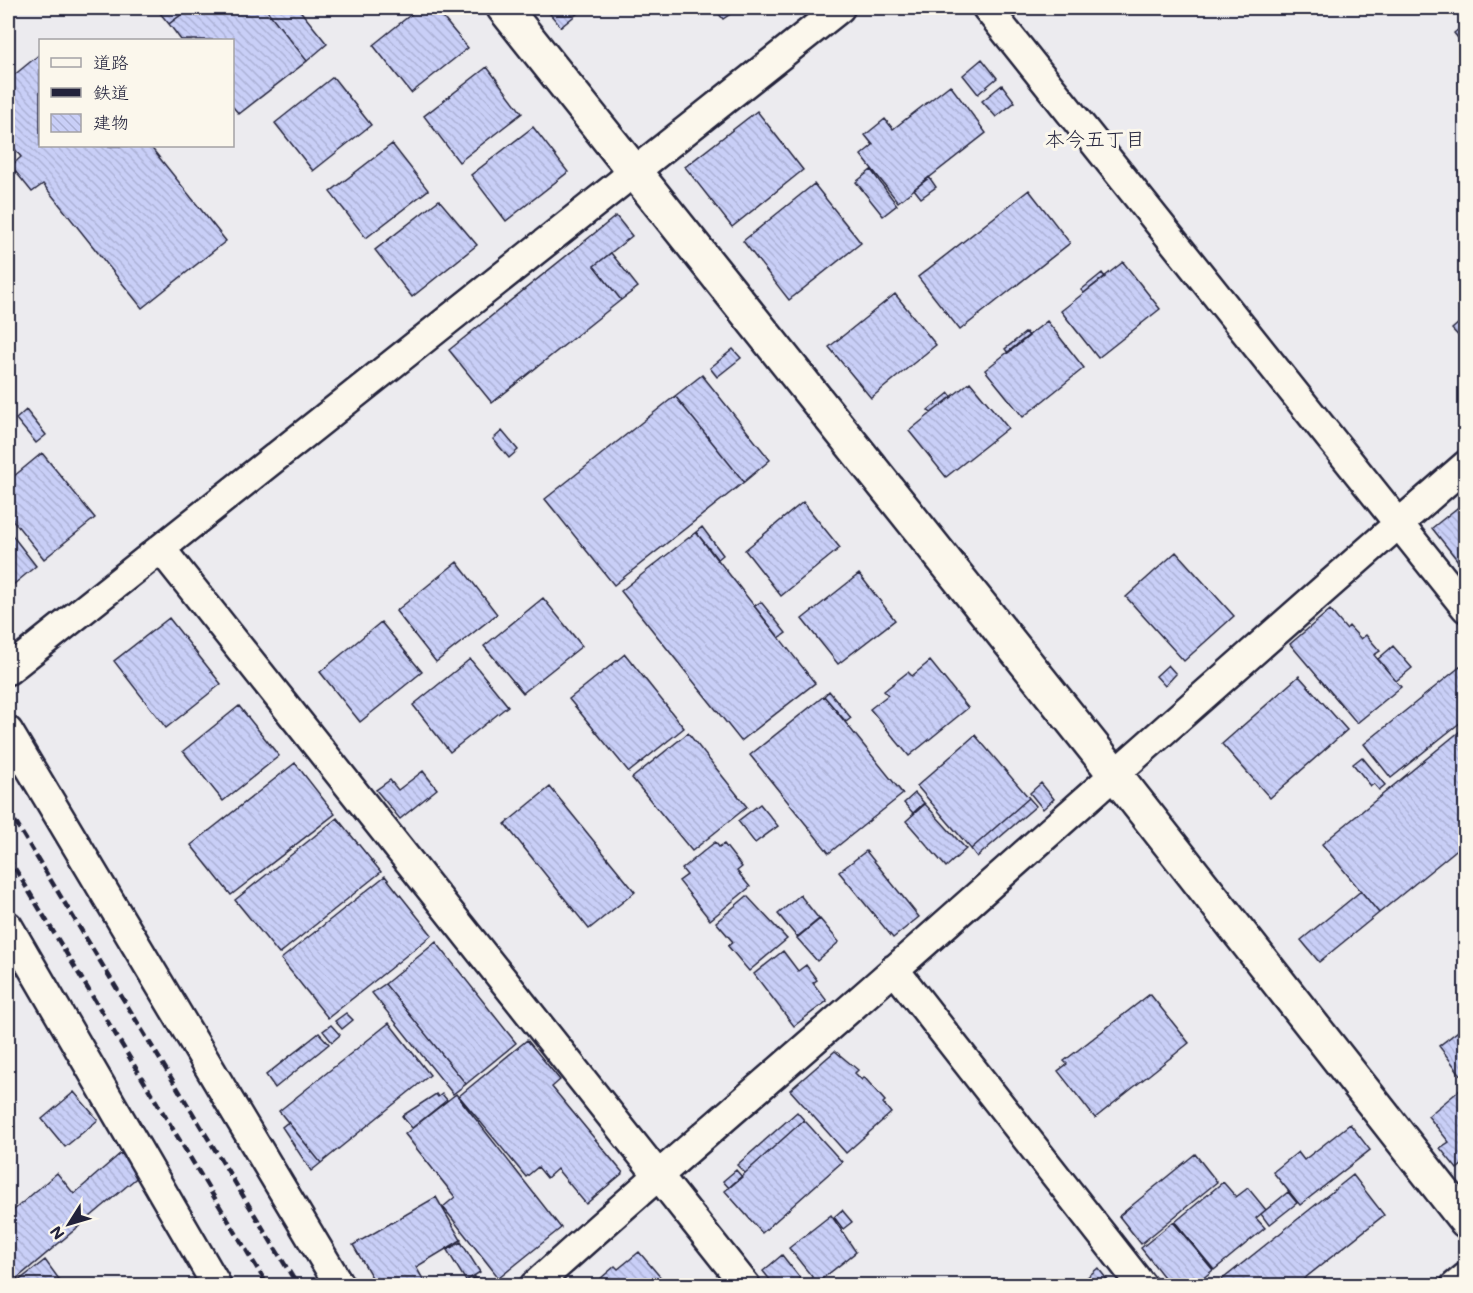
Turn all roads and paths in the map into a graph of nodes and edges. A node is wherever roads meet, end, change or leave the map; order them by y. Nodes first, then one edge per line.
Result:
1 (504, 8) edge
2 (840, 8) edge
3 (987, 8) edge
4 (634, 172) junction
5 (1466, 465) edge
6 (1398, 524) junction
7 (161, 549) junction
8 (1466, 608) edge
9 (8, 670) edge
10 (8, 731) edge
11 (1113, 773) junction
12 (8, 926) edge
13 (894, 969) junction
14 (657, 1174) junction
15 (1466, 1221) edge
16 (1466, 1277) edge
17 (217, 1286) edge
18 (340, 1286) edge
19 (534, 1286) edge
20 (746, 1286) edge
21 (1142, 1286) edge
22 (1455, 1286) edge

1 - 4 street
2 - 4 street
3 - 6 street
4 - 7 street
4 - 11 street
5 - 6 street
6 - 8 street
6 - 11 street
7 - 9 street
7 - 14 street
10 - 18 street
11 - 13 street
11 - 15 street
12 - 17 street
13 - 14 street
13 - 21 street
14 - 19 street
14 - 20 street
16 - 22 street

